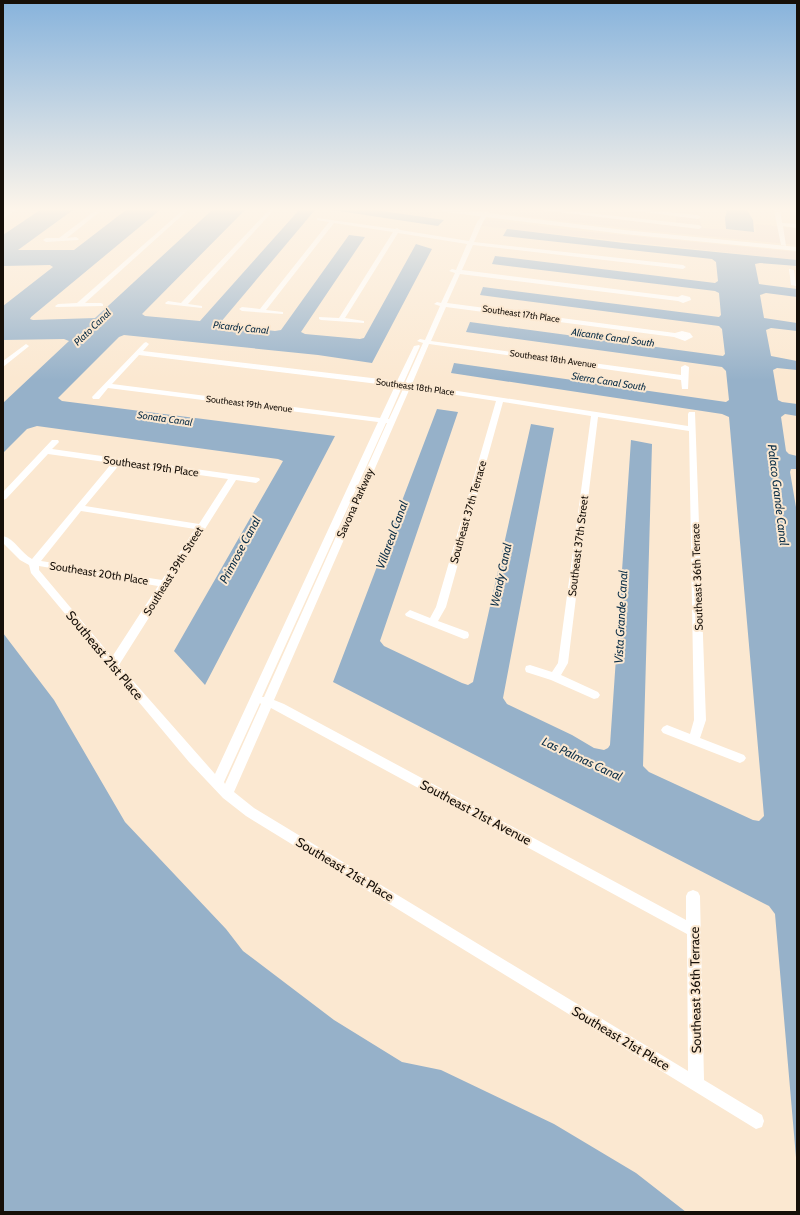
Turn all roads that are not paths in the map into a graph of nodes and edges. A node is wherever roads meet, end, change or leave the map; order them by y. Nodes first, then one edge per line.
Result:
1 (123, 267) edge
2 (219, 267) edge
3 (297, 267) edge
4 (374, 267) edge
5 (457, 267) edge
6 (658, 267) edge
7 (683, 267) edge
8 (791, 270) dead end
9 (455, 271) junction
10 (795, 277) edge
11 (794, 285) dead end
12 (683, 299) dead end
13 (168, 303) dead end
14 (440, 304) junction
15 (101, 305) dead end
16 (183, 305) junction
17 (58, 306) dead end
18 (79, 306) junction
19 (200, 307) dead end
20 (242, 309) dead end
21 (262, 311) junction
22 (282, 313) dead end
23 (321, 318) dead end
24 (341, 320) junction
25 (362, 322) dead end
26 (683, 336) dead end
27 (423, 341) junction
28 (146, 344) dead end
29 (26, 346) dead end
30 (138, 353) junction
31 (6, 359) edge
32 (3, 365) edge
33 (685, 367) dead end
34 (685, 378) junction
35 (404, 385) junction
36 (107, 386) junction
37 (685, 387) dead end
38 (96, 397) dead end
39 (500, 399) junction
40 (595, 414) junction
41 (692, 414) dead end
42 (387, 421) junction
43 (692, 429) junction
44 (54, 442) dead end
45 (46, 451) junction
46 (118, 461) junction
47 (233, 477) junction
48 (256, 480) dead end
49 (3, 497) edge
50 (79, 508) junction
51 (336, 522) junction
52 (346, 524) junction
53 (201, 527) junction
54 (3, 539) edge
55 (34, 563) junction
56 (164, 584) junction
57 (410, 614) dead end
58 (432, 622) junction
59 (464, 635) dead end
60 (114, 665) junction
61 (530, 668) dead end
62 (555, 677) junction
63 (594, 695) dead end
64 (256, 699) junction
65 (269, 702) junction
66 (667, 730) dead end
67 (694, 739) junction
68 (740, 758) dead end
69 (217, 784) junction
70 (227, 794) junction
71 (693, 896) dead end
72 (694, 931) junction
73 (696, 1084) junction
74 (756, 1121) dead end

1 - 18 street
2 - 16 street
3 - 21 street
4 - 24 street
5 - 9 street, Savona Parkway
6 - 7 street
8 - 10 street
9 - 12 street
9 - 14 street, Savona Parkway
10 - 11 street
13 - 16 street
14 - 26 street, Southeast 17th Place
14 - 27 street, Savona Parkway
15 - 18 street
16 - 19 street
17 - 18 street
20 - 21 street
21 - 22 street
23 - 24 street
24 - 25 street
27 - 34 street, Southeast 18th Avenue
27 - 35 street, Savona Parkway
28 - 30 street
29 - 31 street
30 - 35 street, Southeast 18th Place
30 - 36 street
31 - 32 street
33 - 34 street
34 - 37 street
35 - 39 street, Southeast 18th Place
35 - 42 street, Savona Parkway
36 - 38 street
36 - 42 street, Southeast 19th Avenue
39 - 40 street, Southeast 18th Place
39 - 58 street, Southeast 37th Terrace
40 - 43 street, Southeast 18th Place
40 - 62 street, Southeast 37th Street
41 - 43 street, Southeast 36th Terrace
42 - 51 street, Savona Parkway
42 - 52 street, Savona Parkway
43 - 67 street, Southeast 36th Terrace
44 - 45 street
45 - 46 street, Southeast 19th Place
45 - 49 street
46 - 47 street, Southeast 19th Place
46 - 50 street
47 - 48 street, Southeast 19th Place
47 - 53 street, Southeast 39th Street
50 - 53 street
50 - 55 street
51 - 52 street
51 - 64 street, Savona Parkway
52 - 65 street, Savona Parkway
53 - 56 street, Southeast 39th Street
54 - 55 street
55 - 56 street, Southeast 20th Place
55 - 60 street, Southeast 21st Place
56 - 60 street, Southeast 39th Street
57 - 58 street
58 - 59 street
60 - 69 street, Southeast 21st Place
61 - 62 street
62 - 63 street
64 - 65 street, Southeast 21st Avenue
64 - 69 street, Savona Parkway
65 - 70 street, Savona Parkway
65 - 72 street, Southeast 21st Avenue
66 - 67 street
67 - 68 street
69 - 70 street, Southeast 21st Place
70 - 73 street, Southeast 21st Place
71 - 72 street, Southeast 36th Terrace
72 - 73 street, Southeast 36th Terrace
73 - 74 street, Southeast 21st Place

